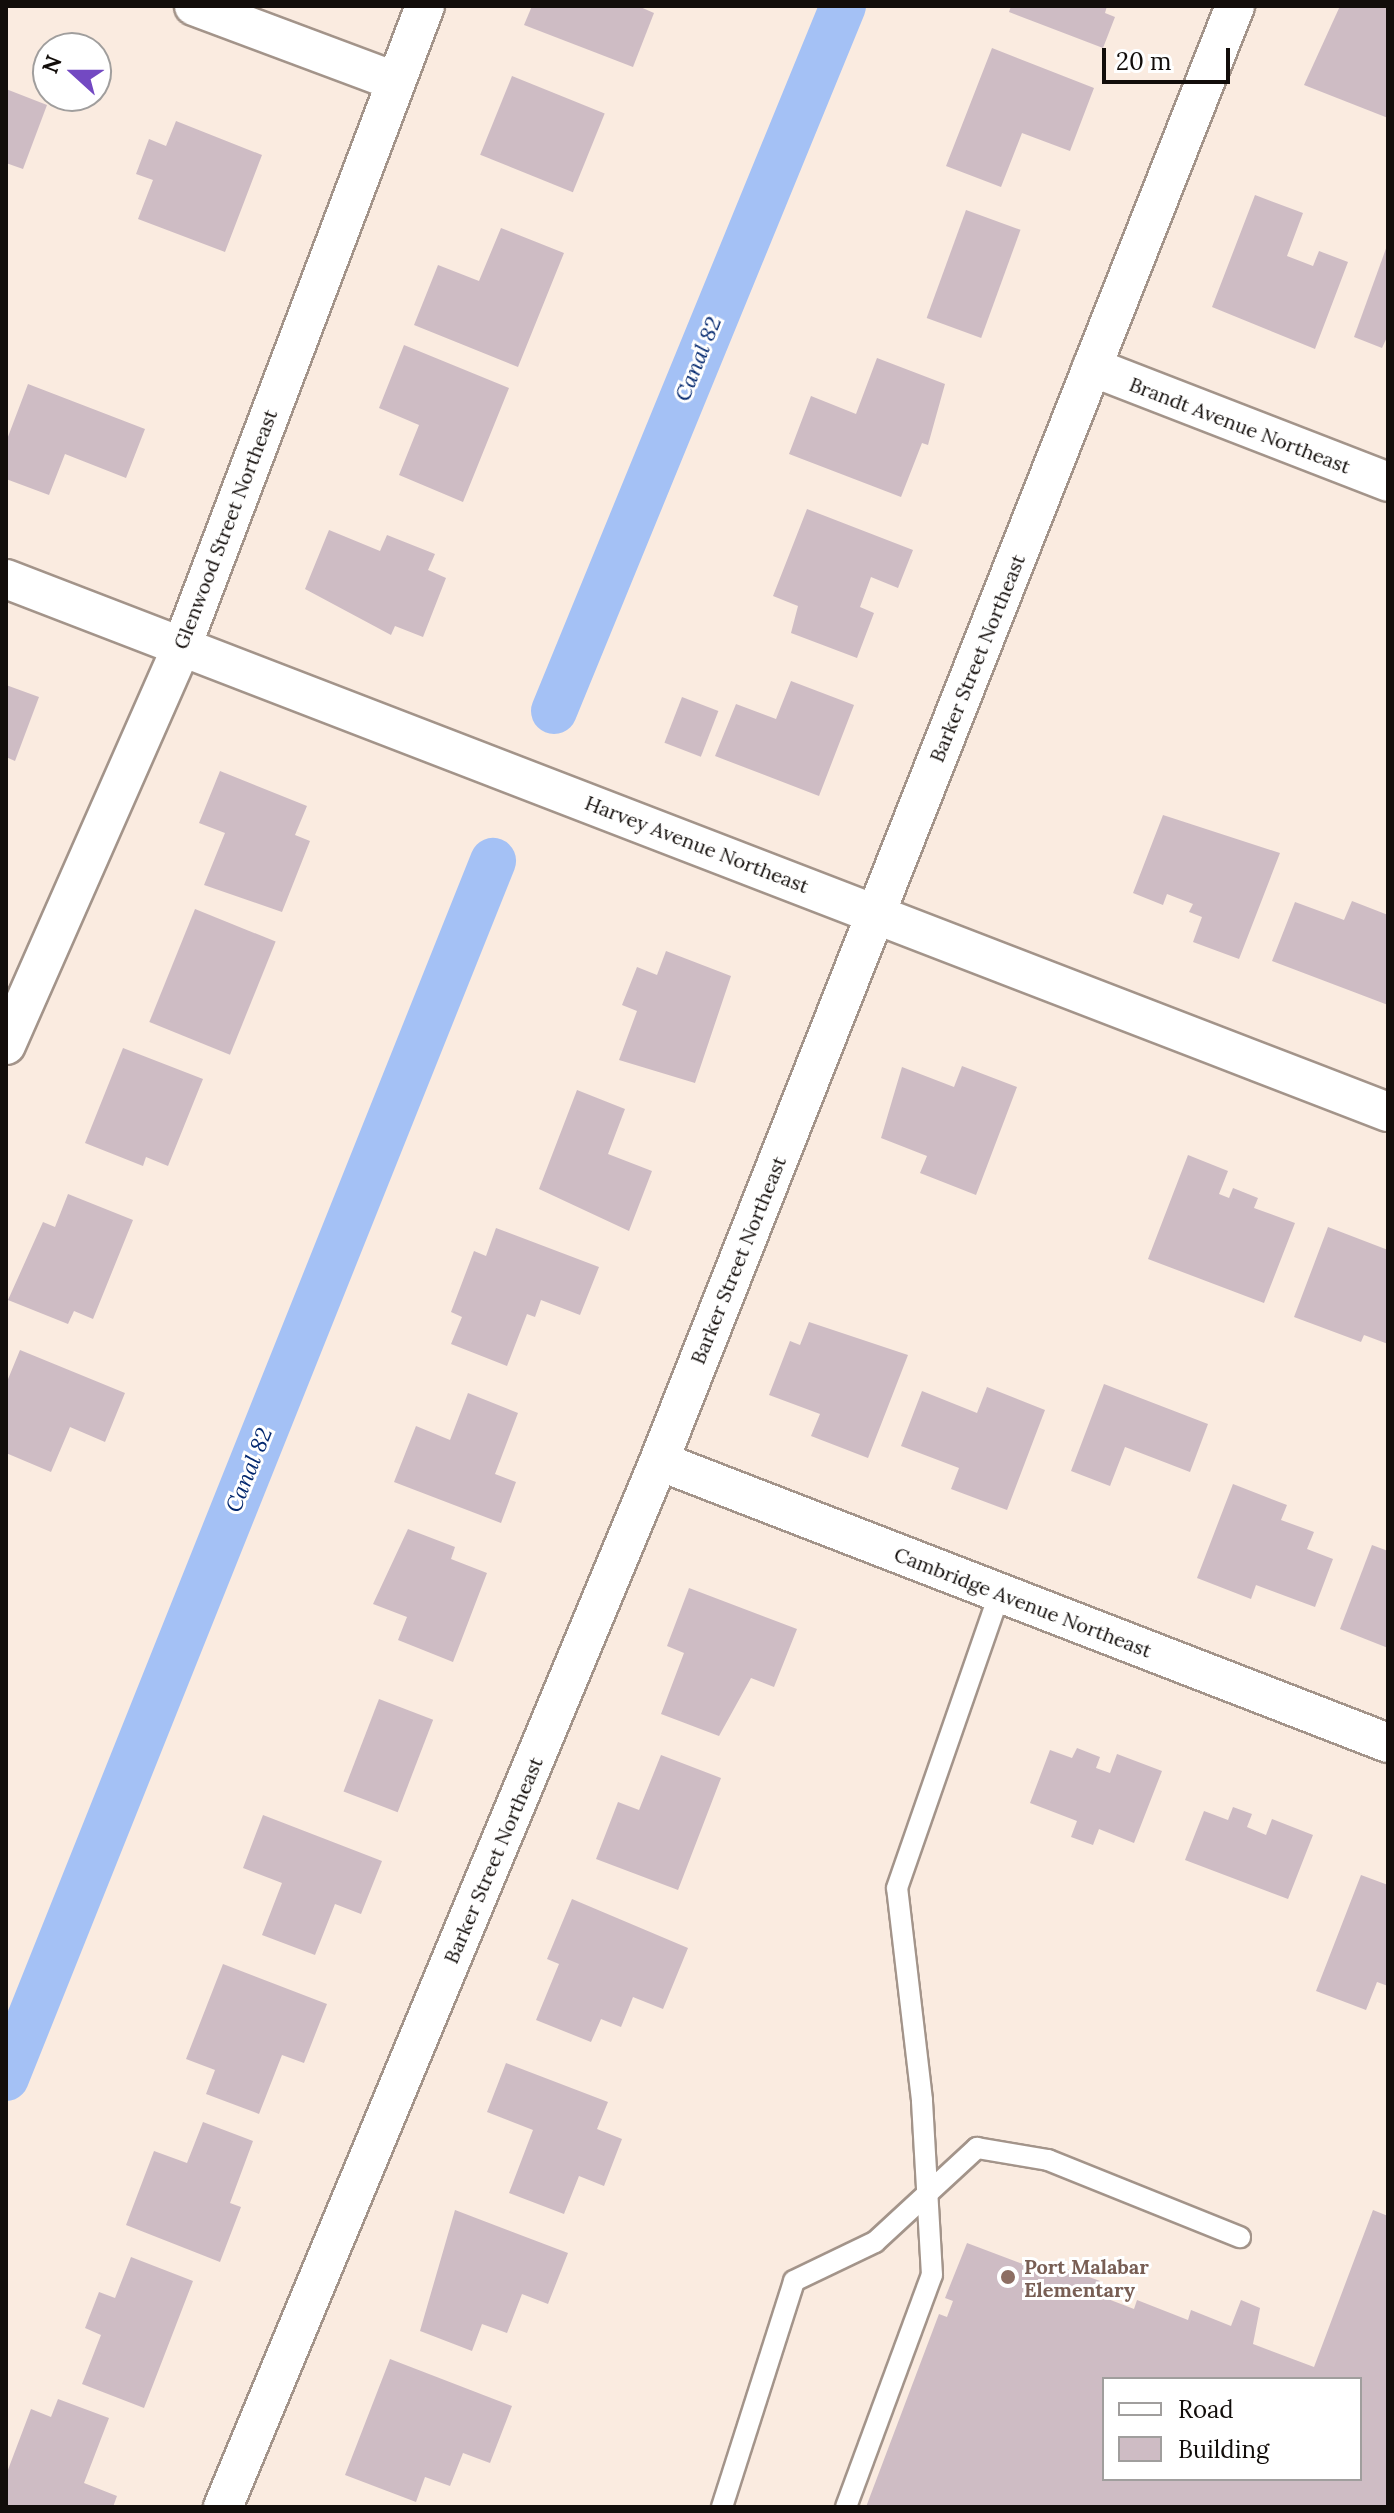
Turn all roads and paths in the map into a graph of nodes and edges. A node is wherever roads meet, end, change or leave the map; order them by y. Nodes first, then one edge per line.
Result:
1 (194, 6) edge
2 (425, 6) edge
3 (1235, 6) edge
4 (395, 81) junction
5 (1092, 367) junction
6 (1388, 482) edge
7 (6, 579) edge
8 (182, 646) junction
9 (877, 912) junction
10 (6, 1045) edge
11 (1388, 1112) edge
12 (659, 1461) junction
13 (1000, 1593) junction
14 (1388, 1743) edge
15 (927, 2192) junction
16 (1240, 2237) dead end
17 (223, 2507) edge
18 (722, 2507) edge
19 (846, 2507) edge

1 - 4 street
2 - 4 street, Glenwood Street Northeast
3 - 5 street, Barker Street Northeast
4 - 8 street, Glenwood Street Northeast
5 - 6 street, Brandt Avenue Northeast
5 - 9 street, Barker Street Northeast
7 - 8 street, Harvey Avenue Northeast
8 - 9 street, Harvey Avenue Northeast
8 - 10 street, Glenwood Street Northeast
9 - 11 street, Harvey Avenue Northeast
9 - 12 street, Barker Street Northeast
12 - 13 street, Cambridge Avenue Northeast
12 - 17 street, Barker Street Northeast
13 - 14 street, Cambridge Avenue Northeast
13 - 15 lane
15 - 16 lane
15 - 18 lane
15 - 19 lane

